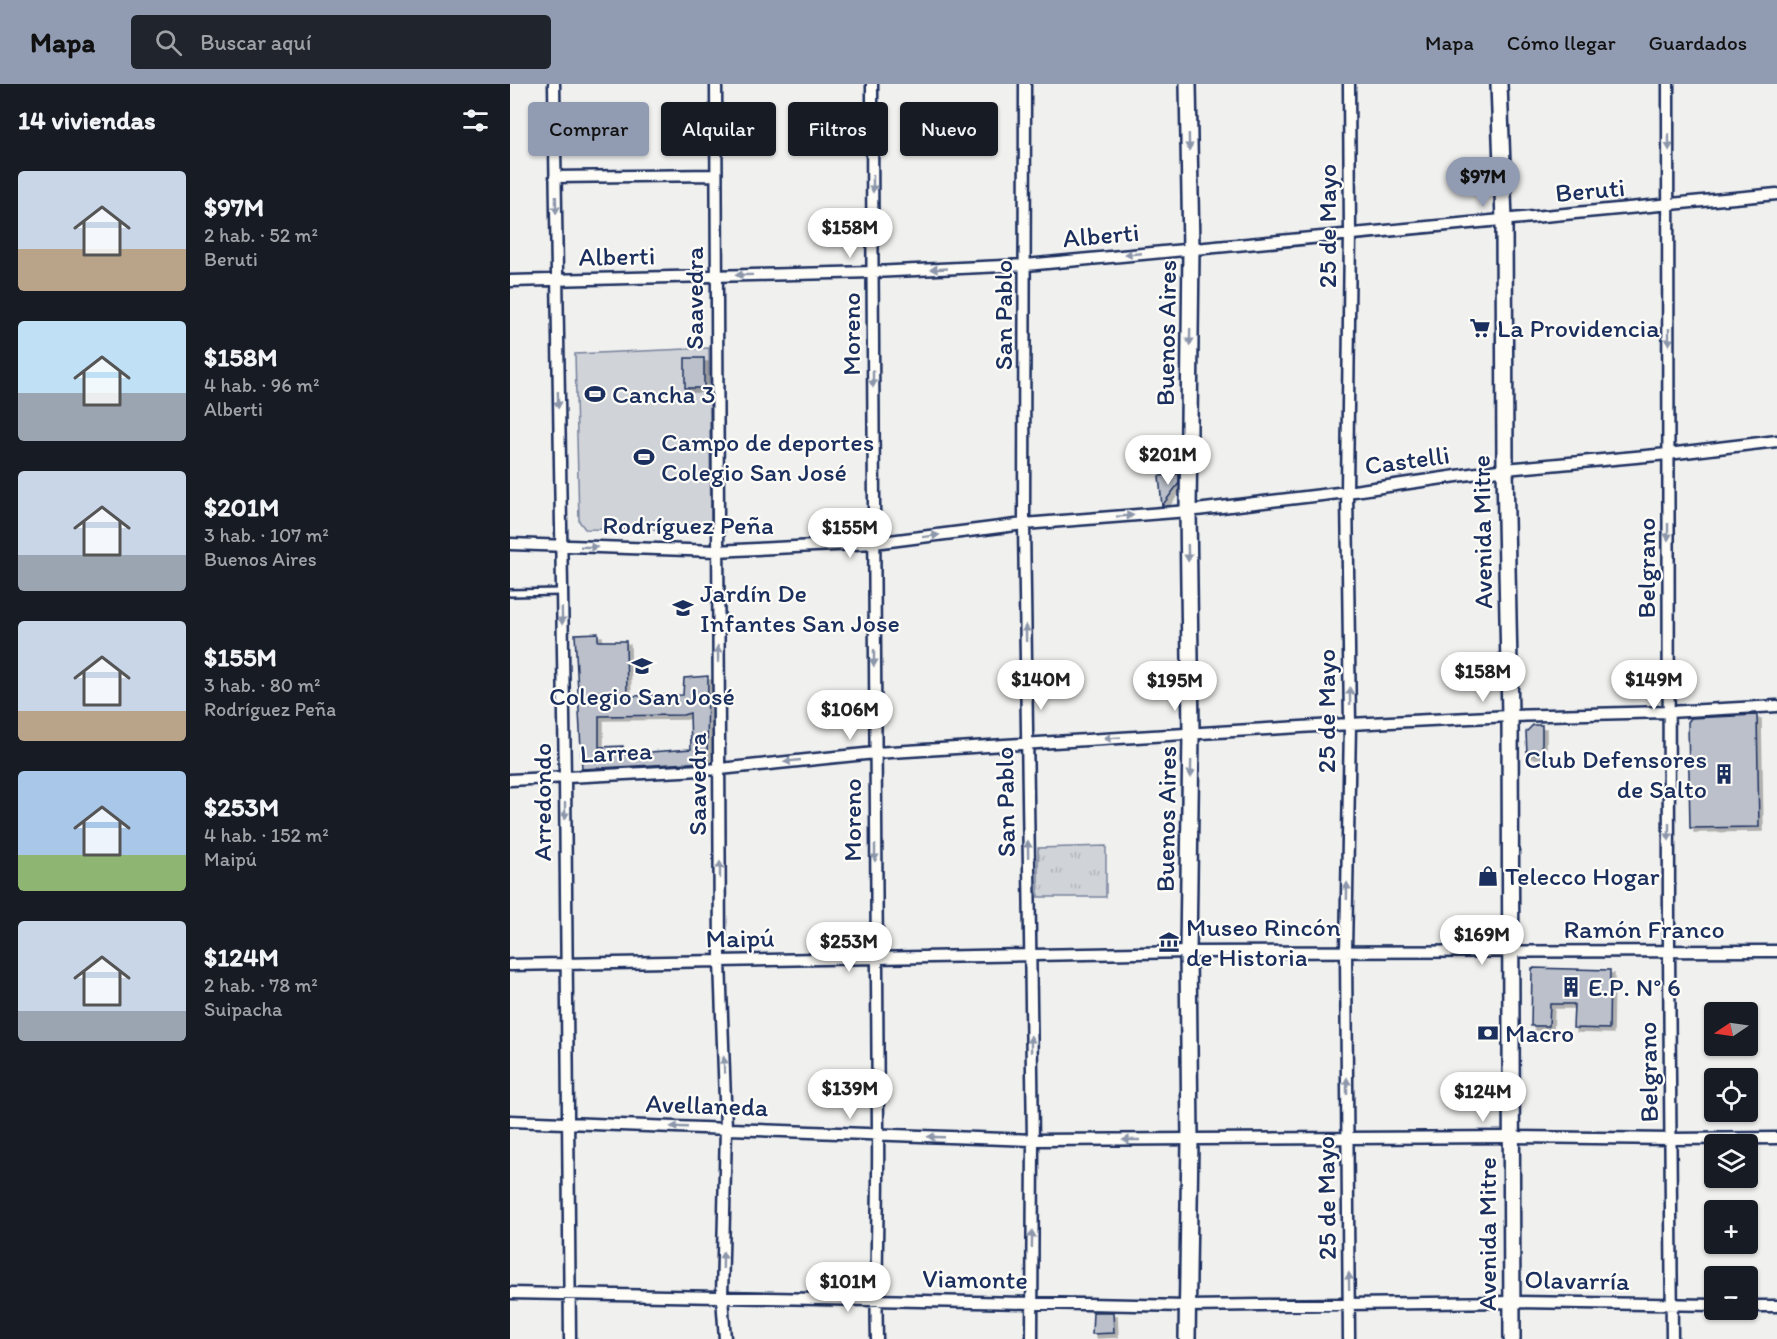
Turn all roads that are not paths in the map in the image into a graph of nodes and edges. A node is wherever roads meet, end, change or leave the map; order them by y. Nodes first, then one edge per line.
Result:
1 (554, 84) edge
2 (716, 84) edge
3 (872, 84) edge
4 (1025, 84) edge
5 (1188, 84) edge
6 (1349, 84) edge
7 (1499, 84) edge
8 (1668, 84) edge
9 (716, 175) junction
10 (555, 177) junction
11 (1777, 194) edge
12 (1670, 205) junction
13 (1504, 220) junction
14 (1350, 233) junction
15 (1191, 249) junction
16 (1026, 264) junction
17 (873, 272) junction
18 (716, 276) junction
19 (556, 279) junction
20 (510, 280) edge
21 (1777, 441) edge
22 (1668, 454) junction
23 (1504, 469) junction
24 (1347, 492) junction
25 (1188, 511) junction
26 (1024, 524) junction
27 (874, 543) junction
28 (510, 544) edge
29 (560, 547) junction
30 (717, 551) junction
31 (561, 592) junction
32 (510, 593) edge
33 (1777, 706) edge
34 (1668, 712) junction
35 (1510, 716) junction
36 (1350, 724) junction
37 (1191, 733) junction
38 (1027, 743) junction
39 (875, 753) junction
40 (720, 769) junction
41 (565, 778) junction
42 (510, 780) edge
43 (1509, 951) junction
44 (1669, 951) junction
45 (1777, 951) edge
46 (1188, 952) junction
47 (1346, 952) junction
48 (1029, 955) junction
49 (875, 958) junction
50 (720, 961) junction
51 (565, 964) junction
52 (510, 965) edge
53 (510, 1122) edge
54 (569, 1123) junction
55 (726, 1128) junction
56 (878, 1136) junction
57 (1511, 1137) junction
58 (1347, 1138) junction
59 (1777, 1138) edge
60 (1672, 1139) junction
61 (1033, 1140) junction
62 (1190, 1140) junction
63 (510, 1293) edge
64 (569, 1294) junction
65 (723, 1297) junction
66 (876, 1300) junction
67 (1031, 1302) junction
68 (1511, 1302) junction
69 (1350, 1303) junction
70 (1672, 1305) junction
71 (1704, 1305) edge
72 (1187, 1306) junction
73 (1758, 1306) edge
74 (1777, 1306) edge
75 (570, 1339) edge
76 (725, 1339) edge
77 (877, 1339) edge
78 (1032, 1339) edge
79 (1187, 1339) edge
80 (1350, 1339) edge
81 (1512, 1339) edge
82 (1672, 1339) edge

1 - 10 street, Arredondo
2 - 9 street, Saavedra
3 -> 17 street, Moreno
4 - 16 street, San Pablo
5 -> 15 street, Buenos Aires
6 - 14 street, 25 de Mayo
7 - 13 street, Avenida Mitre
8 -> 12 street, Belgrano
9 - 10 street
9 - 18 street, Saavedra
10 -> 19 street, Arredondo
11 - 12 street, Beruti
12 - 13 street, Beruti
12 -> 22 street, Belgrano
13 - 14 street, Beruti
13 - 23 street, Avenida Mitre
14 - 15 street, Beruti
14 - 24 street, 25 de Mayo
15 -> 16 street, Alberti
15 -> 25 street, Buenos Aires
16 -> 17 street, Alberti
16 - 26 street, San Pablo
17 -> 18 street, Alberti
17 -> 27 street, Moreno
18 - 19 street, Alberti
18 - 30 street, Saavedra
19 - 20 street, Alberti
19 -> 29 street, Arredondo
21 - 22 street, Castelli
22 - 23 street, Castelli
22 -> 34 street, Belgrano
23 - 24 street, Castelli
23 - 35 street, Avenida Mitre
24 - 25 street, Castelli
36 -> 24 street, 25 de Mayo
26 -> 25 street, Rodríguez Peña
25 -> 37 street, Buenos Aires
27 -> 26 street, Rodríguez Peña
38 -> 26 street, San Pablo
27 - 30 street, Rodríguez Peña
27 -> 39 street, Moreno
28 - 29 street, Rodríguez Peña
29 -> 30 street, Rodríguez Peña
29 - 31 street, Arredondo
40 -> 30 street, Saavedra
31 - 32 lane
31 -> 41 street, Arredondo
33 - 34 street, Larrea
34 - 35 street, Larrea
34 -> 44 street, Belgrano
35 - 36 street, Larrea
35 - 43 street, Avenida Mitre
36 - 37 street, Larrea
47 -> 36 street, 25 de Mayo
37 -> 38 street, Larrea
37 -> 46 street, Buenos Aires
38 - 39 street, Larrea
48 -> 38 street, San Pablo
39 -> 40 street, Larrea
39 -> 49 street, Moreno
40 - 41 street, Larrea
50 -> 40 street, Saavedra
41 - 42 street, Larrea
41 -> 51 street, Arredondo
43 - 44 street, Ramón Franco
43 - 47 street, Ramón Franco
43 - 57 street, Avenida Mitre
44 - 45 street, Ramón Franco
44 - 60 street, Belgrano
46 - 47 street, Ramón Franco
46 - 48 street, Maipú
46 - 62 street, Buenos Aires
58 -> 47 street, 25 de Mayo
48 - 49 street, Maipú
61 -> 48 street, San Pablo
49 - 50 street, Maipú
49 - 56 street, Moreno
50 - 51 street, Maipú
55 -> 50 street, Saavedra
51 - 52 street, Maipú
51 - 54 street, Arredondo
53 - 54 street, Avellaneda
55 -> 54 street, Avellaneda
54 - 64 street, Arredondo
55 - 56 street, Avellaneda
65 -> 55 street, Saavedra
61 -> 56 street, Avellaneda
56 - 66 street, Moreno
57 - 58 street, Avellaneda
57 - 60 street, Avellaneda
57 - 68 street, Avenida Mitre
58 - 62 street, Avellaneda
69 -> 58 street, 25 de Mayo
59 - 60 street, Avellaneda
60 - 70 street, Belgrano
62 -> 61 street, Avellaneda
67 -> 61 street, San Pablo
62 - 72 street, Buenos Aires
63 - 64 street, Viamonte
64 - 65 street, Viamonte
64 - 75 street, Arredondo
65 - 66 street, Viamonte
65 - 76 street, Saavedra
66 - 67 street, Viamonte
66 - 77 street, Moreno
67 - 72 street, Viamonte
67 - 78 street, San Pablo
68 - 69 street, Olavarría
68 - 70 street, Olavarría
68 - 81 street, Avenida Mitre
69 - 72 street, Olavarría
69 - 80 street, 25 de Mayo
70 - 71 street, Olavarría
70 - 82 street, Belgrano
72 - 79 street, Buenos Aires
73 - 74 street

